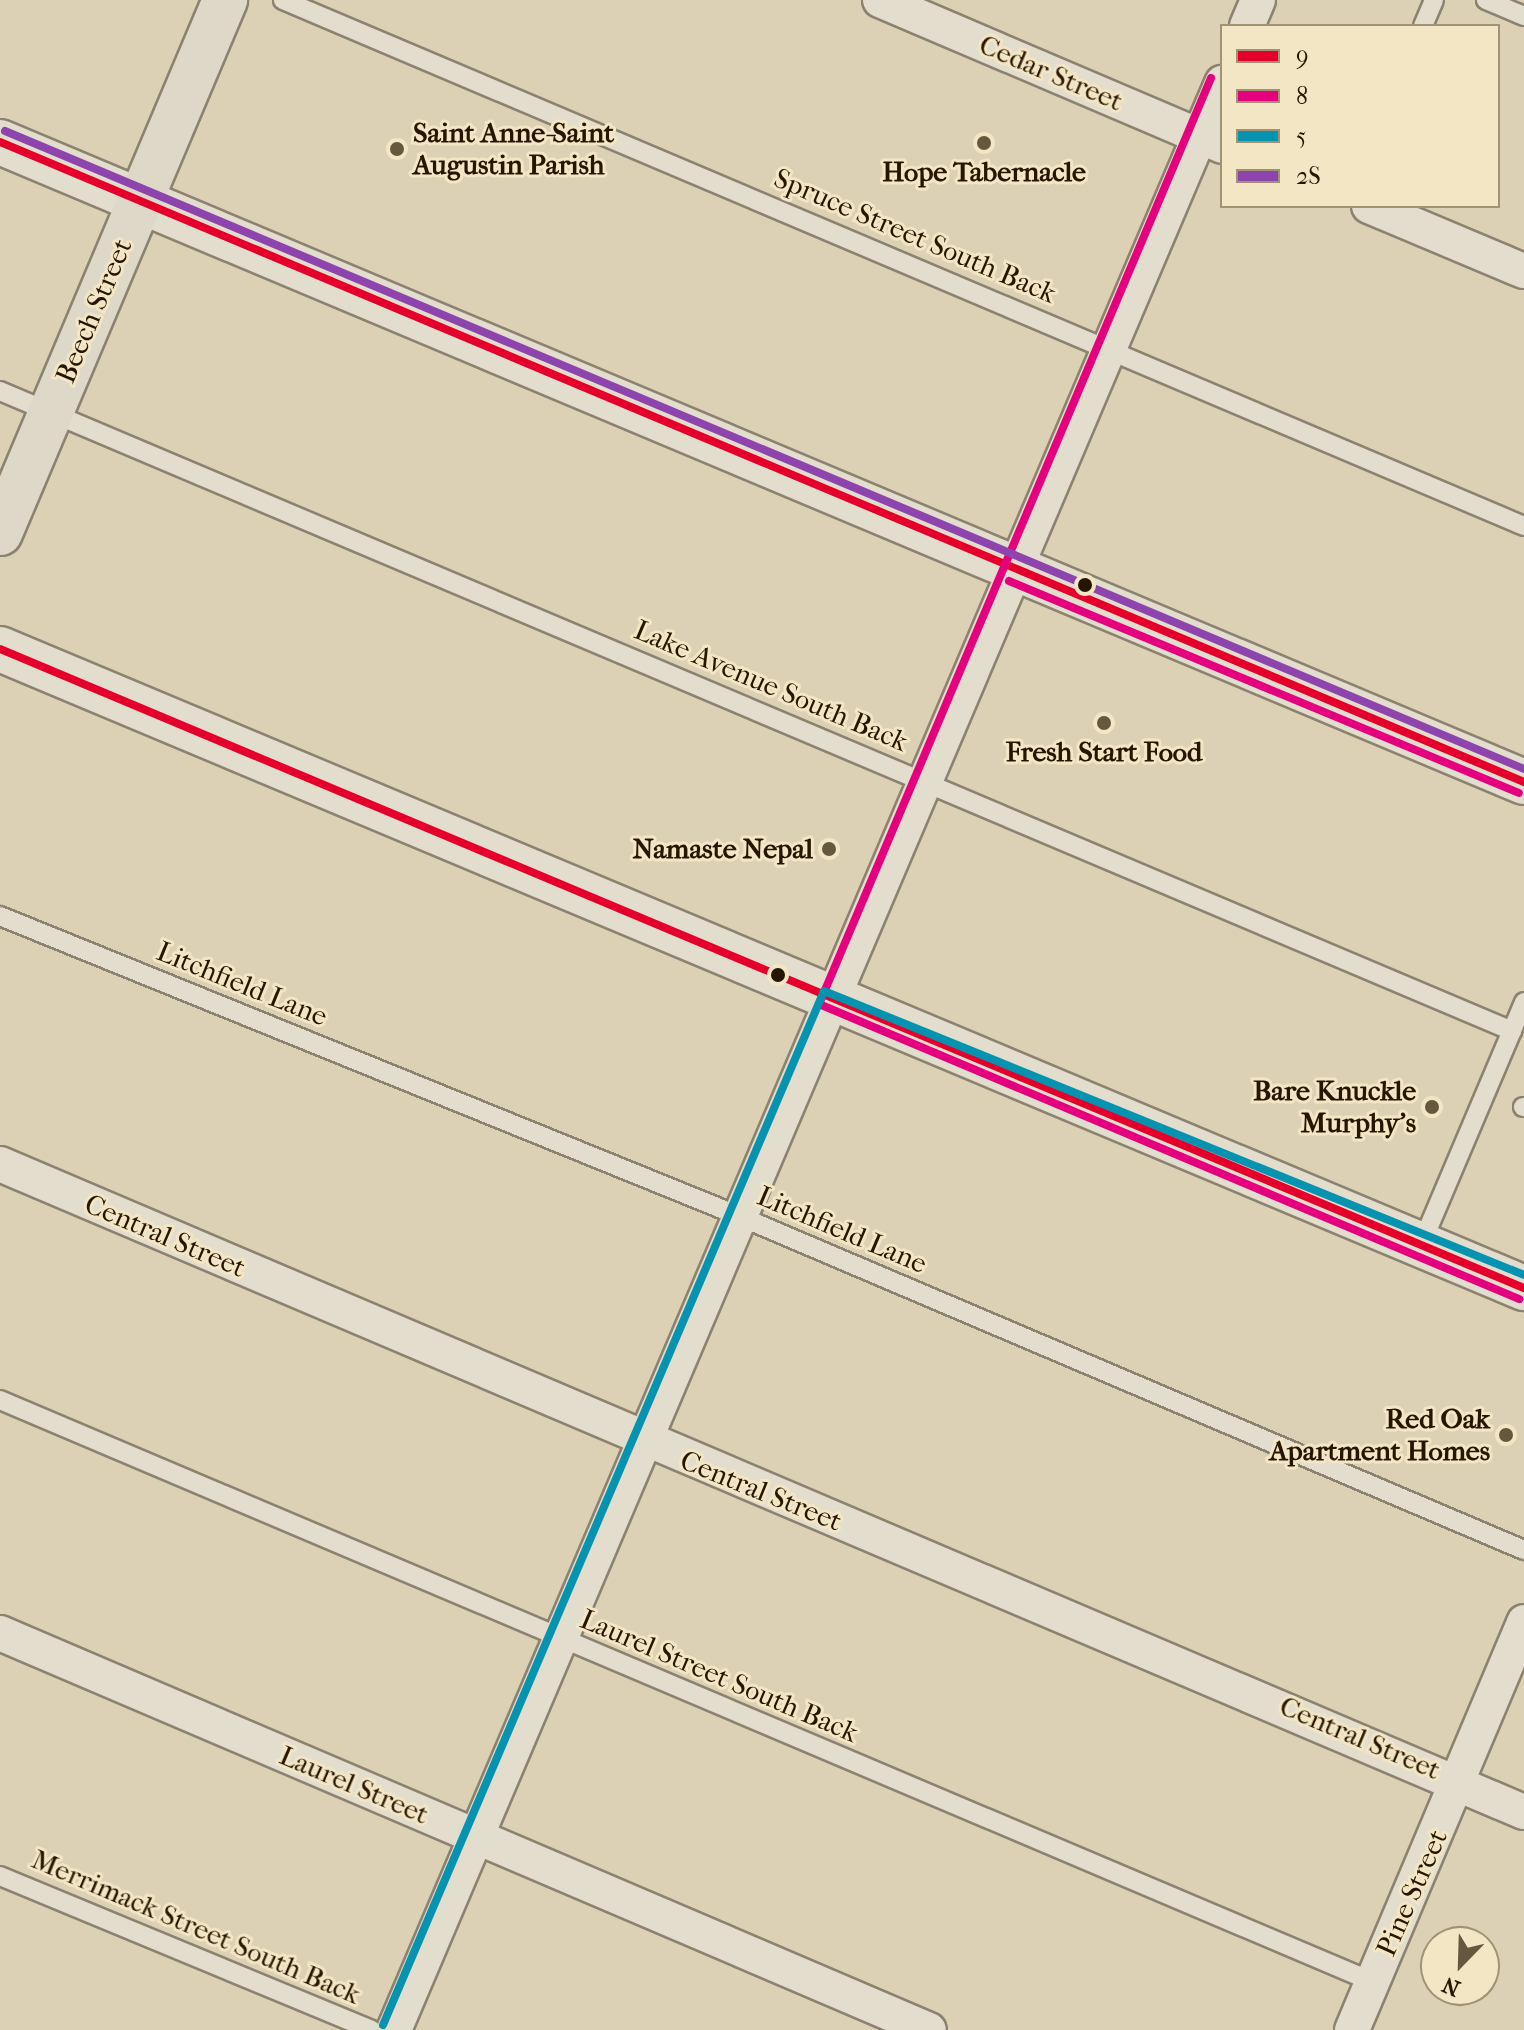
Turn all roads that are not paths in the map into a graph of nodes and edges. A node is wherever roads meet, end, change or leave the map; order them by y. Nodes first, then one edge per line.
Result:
1 (225, 0) edge
2 (283, 0) edge
3 (880, 0) edge
4 (1258, 0) edge
5 (1434, 0) edge
6 (1486, 0) edge
7 (1524, 16) edge
8 (1248, 24) edge
9 (1424, 24) edge
10 (1220, 93) edge
11 (1210, 141) edge
12 (0, 142) edge
13 (141, 201) junction
14 (1374, 208) edge
15 (1524, 271) edge
16 (1108, 348) junction
17 (0, 391) edge
18 (51, 413) junction
19 (1524, 526) edge
20 (0, 533) edge
21 (1014, 570) junction
22 (0, 649) edge
23 (924, 782) junction
24 (1524, 782) edge
25 (0, 916) edge
26 (831, 1001) junction
27 (1524, 1002) edge
28 (1512, 1031) junction
29 (0, 1164) edge
30 (739, 1216) junction
31 (1421, 1245) junction
32 (1524, 1288) edge
33 (0, 1400) edge
34 (644, 1442) junction
35 (1524, 1550) edge
36 (1524, 1622) edge
37 (0, 1633) edge
38 (560, 1640) junction
39 (1460, 1782) junction
40 (1524, 1812) edge
41 (476, 1837) junction
42 (0, 1876) edge
43 (1373, 1982) junction
44 (371, 2030) edge
45 (394, 2030) edge
46 (929, 2030) edge
47 (1352, 2030) edge

1 - 13 main road, Beech Street
2 - 16 lane, Spruce Street South Back
3 - 11 street, Cedar Street
4 - 8 street
5 - 9 lane
6 - 7 lane
10 - 11 street
11 - 16 street
12 - 13 street
13 - 18 main road, Beech Street
13 - 21 street
14 - 15 street
16 - 19 lane, Spruce Street South Back
16 - 21 street
17 - 18 lane, Lake Avenue South Back
18 - 20 main road, Beech Street
18 - 23 lane, Lake Avenue South Back
21 - 23 street
21 - 24 street
22 - 26 street
23 - 26 street
23 - 28 lane, Lake Avenue South Back
25 - 30 lane, Litchfield Lane
26 - 30 street
26 - 31 street
27 - 28 lane
28 - 31 lane
29 - 34 street, Central Street
30 - 34 street
30 - 35 lane, Litchfield Lane
31 - 32 street
33 - 38 lane, Laurel Street South Back
34 - 38 street
34 - 39 street, Central Street
36 - 39 street, Pine Street
37 - 41 street, Laurel Street
38 - 41 street
38 - 43 lane, Laurel Street South Back
39 - 40 street, Central Street
39 - 43 street, Pine Street
41 - 45 street
41 - 46 street, Laurel Street
42 - 44 lane, Merrimack Street South Back
43 - 47 street, Pine Street

